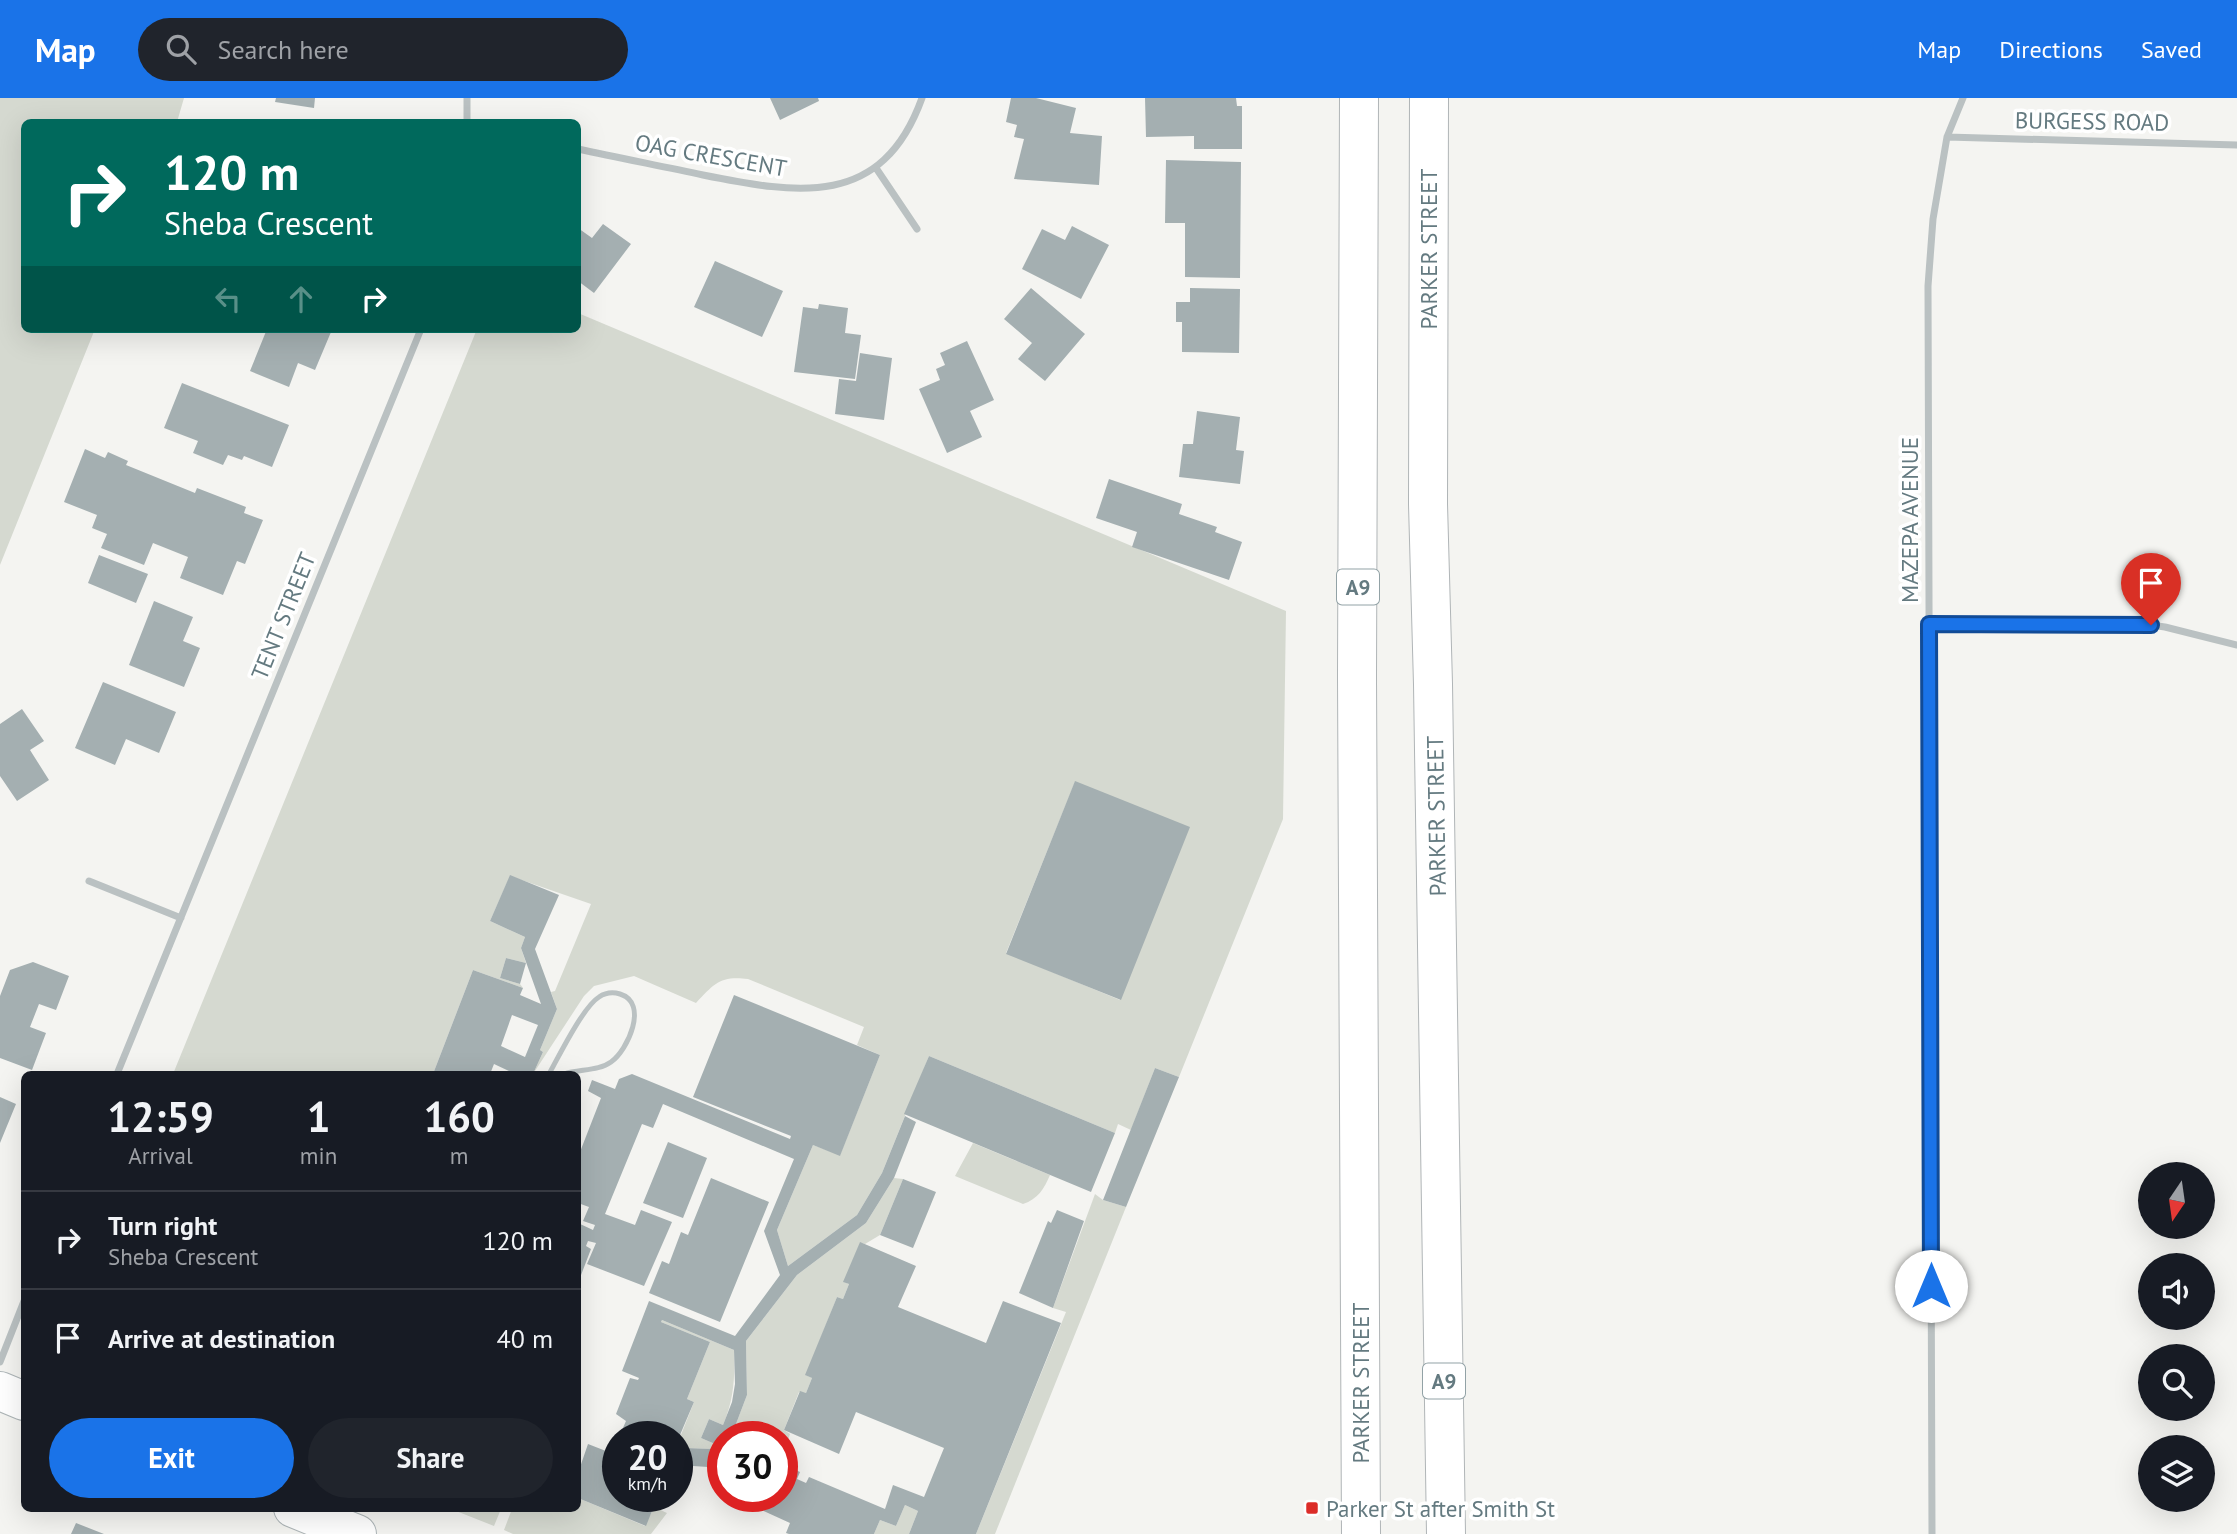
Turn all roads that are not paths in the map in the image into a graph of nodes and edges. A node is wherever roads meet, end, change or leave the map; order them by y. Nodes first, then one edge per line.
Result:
1 (467, 98) edge
2 (922, 98) edge
3 (1359, 98) edge
4 (1429, 98) edge
5 (1963, 98) edge
6 (467, 119) edge
7 (1947, 137) junction
8 (2237, 145) edge
9 (581, 150) edge
10 (876, 167) junction
11 (917, 229) dead end
12 (419, 333) edge
13 (1929, 624) junction
14 (2237, 645) edge
15 (89, 881) dead end
16 (181, 918) junction
17 (118, 1071) edge
18 (551, 1071) edge
19 (581, 1071) edge
20 (21, 1309) edge
21 (0, 1362) edge
22 (0, 1391) edge
23 (21, 1400) edge
24 (308, 1512) edge
25 (357, 1534) edge
26 (1361, 1534) edge
27 (1446, 1534) edge
28 (1932, 1534) edge

1 - 6 street
2 - 10 street, OAG CRESCENT
3 - 26 main road, PARKER STREET / A9
4 - 27 main road, PARKER STREET / A9
5 - 7 street, MAZEPA AVENUE
7 - 8 street, BURGESS ROAD
7 - 13 street, MAZEPA AVENUE
9 - 10 street, OAG CRESCENT
10 - 11 street
12 - 16 street, TENT STREET
13 - 14 street
13 - 28 street, MAZEPA AVENUE
15 - 16 street
16 - 17 street, TENT STREET
18 - 19 lane
20 - 21 street
22 - 23 main road
24 - 25 main road

